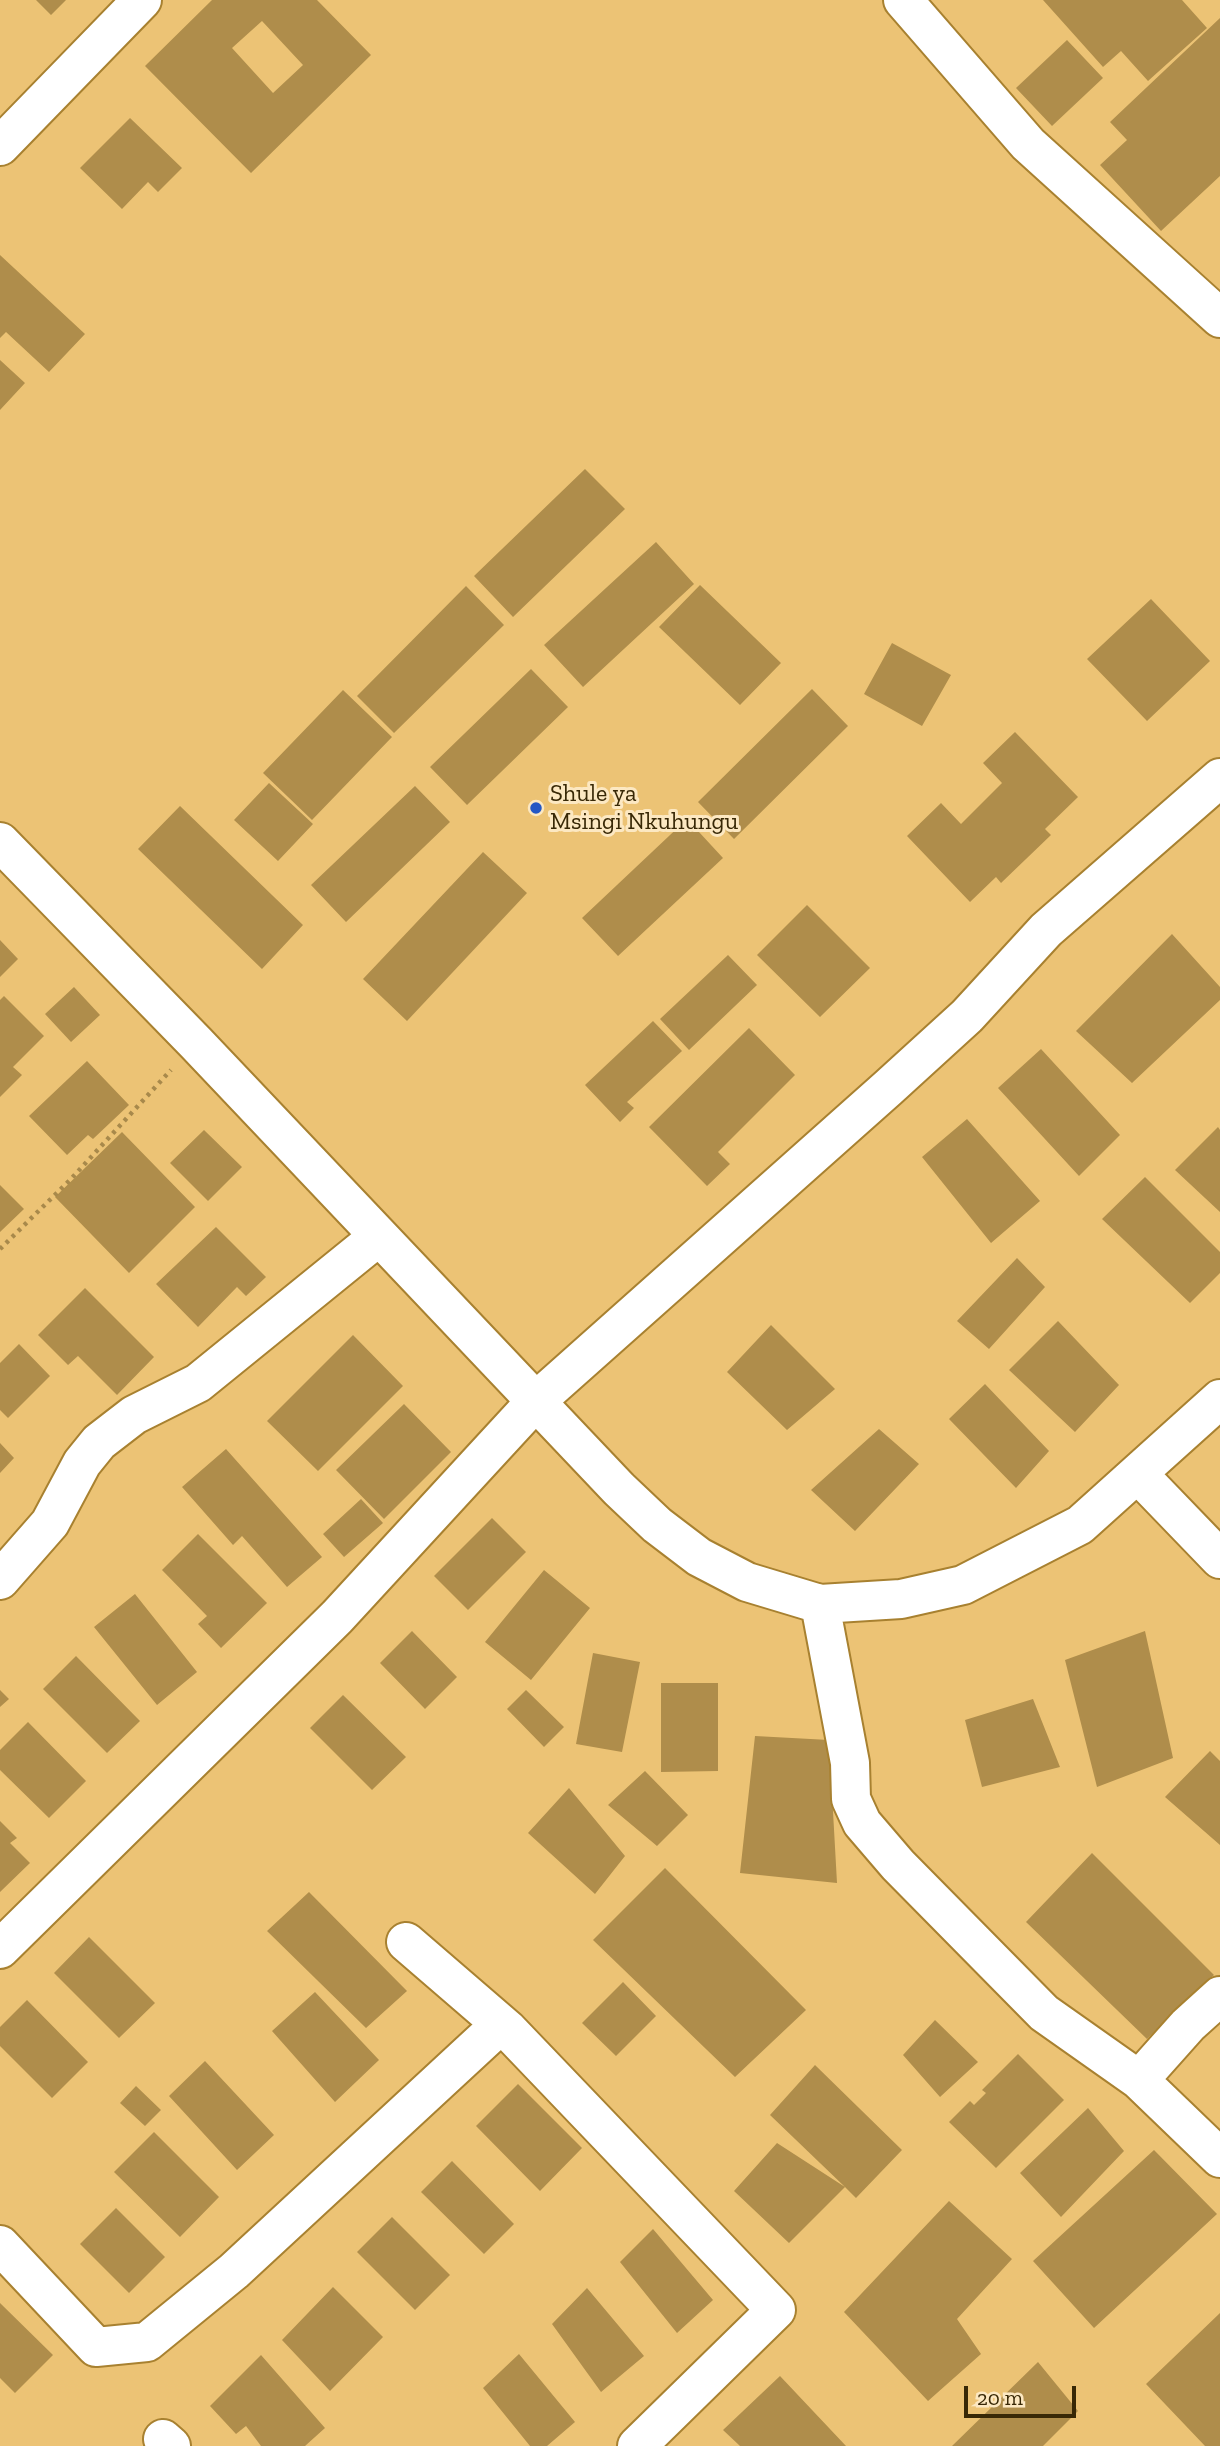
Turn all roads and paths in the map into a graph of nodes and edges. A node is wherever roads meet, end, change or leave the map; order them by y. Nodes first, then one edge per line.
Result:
1 (142, 0) edge
2 (909, 5) edge
3 (0, 146) edge
4 (1220, 318) edge
5 (1220, 778) edge
6 (0, 842) edge
7 (196, 1043) junction
8 (378, 1237) junction
9 (0, 1249) edge
10 (1220, 1399) edge
11 (535, 1402) junction
12 (1138, 1474) junction
13 (1220, 1559) edge
14 (0, 1580) edge
15 (820, 1604) junction
16 (406, 1941) dead end
17 (0, 1949) edge
18 (1220, 1996) edge
19 (501, 2024) junction
20 (1139, 2080) junction
21 (1220, 2158) edge
22 (0, 2245) edge
23 (637, 2446) edge

1 - 3 street
2 - 4 street
5 - 11 street
6 - 7 street
7 - 8 street
7 - 9 path
8 - 11 street
8 - 14 street
10 - 12 street
11 - 15 street
11 - 17 street
12 - 13 street
12 - 15 street
15 - 20 street
16 - 19 street
18 - 20 street
19 - 22 street
19 - 23 street
20 - 21 street

